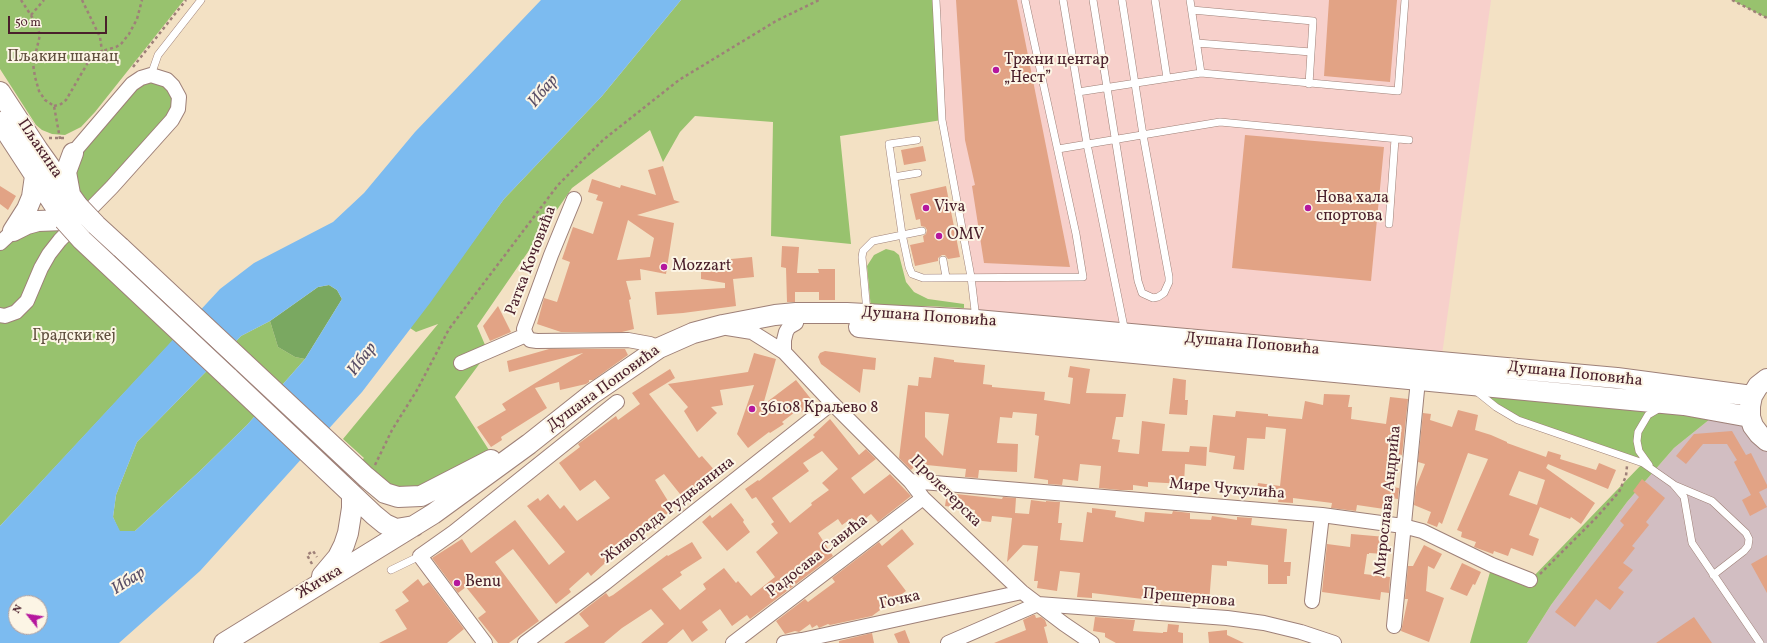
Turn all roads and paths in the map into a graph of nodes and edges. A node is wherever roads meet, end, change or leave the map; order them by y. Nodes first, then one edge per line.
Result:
1 (21, 0) edge
2 (44, 0) edge
3 (82, 0) edge
4 (142, 0) edge
5 (186, 0) edge
6 (201, 0) edge
7 (936, 0) edge
8 (1025, 0) edge
9 (1063, 0) edge
10 (1093, 0) edge
11 (1122, 0) edge
12 (1155, 0) edge
13 (1190, 0) edge
14 (1405, 0) edge
15 (1732, 0) edge
16 (1192, 10) junction
17 (31, 15) junction
18 (1767, 18) edge
19 (1197, 43) junction
20 (102, 51) junction
21 (1311, 52) junction
22 (132, 68) dead end
23 (1201, 73) junction
24 (151, 75) junction
25 (1167, 78) junction
26 (1135, 83) junction
27 (1309, 84) junction
28 (1106, 88) junction
29 (0, 92) edge
30 (1078, 92) junction
31 (54, 106) junction
32 (0, 122) edge
33 (1143, 135) junction
34 (60, 139) junction
35 (1395, 139) junction
36 (917, 140) dead end
37 (1115, 140) junction
38 (1409, 140) dead end
39 (42, 144) junction
40 (1086, 144) junction
41 (71, 145) junction
42 (1058, 149) junction
43 (918, 172) dead end
44 (35, 176) junction
45 (894, 177) junction
46 (574, 199) dead end
47 (75, 201) junction
48 (64, 220) junction
49 (1389, 224) dead end
50 (922, 231) dead end
51 (902, 234) junction
52 (7, 237) edge
53 (943, 260) dead end
54 (946, 277) junction
55 (971, 277) junction
56 (867, 314) junction
57 (0, 315) edge
58 (752, 320) junction
59 (976, 320) junction
60 (796, 323) junction
61 (717, 327) junction
62 (526, 335) junction
63 (1125, 343) junction
64 (658, 348) junction
65 (784, 352) junction
66 (460, 363) dead end
67 (1767, 379) edge
68 (1418, 380) junction
69 (1468, 385) junction
70 (1752, 396) junction
71 (617, 402) dead end
72 (832, 403) junction
73 (1670, 404) junction
74 (1750, 417) junction
75 (392, 430) dead end
76 (1767, 441) edge
77 (529, 444) junction
78 (1628, 458) junction
79 (1655, 470) junction
80 (368, 478) junction
81 (910, 481) junction
82 (1672, 484) junction
83 (385, 493) junction
84 (352, 494) junction
85 (923, 498) junction
86 (1322, 516) junction
87 (1403, 526) junction
88 (402, 532) junction
89 (420, 556) junction
90 (318, 558) dead end
91 (313, 565) dead end
92 (391, 570) dead end
93 (1713, 575) junction
94 (1530, 580) joint
95 (307, 591) junction
96 (1022, 592) junction
97 (1312, 601) dead end
98 (1038, 604) junction
99 (1394, 626) dead end
100 (224, 643) edge
101 (485, 643) edge
102 (526, 643) edge
103 (734, 643) edge
104 (784, 643) edge
105 (948, 643) edge
106 (1092, 643) edge
107 (1334, 643) edge
108 (1760, 643) edge

1 - 17 path
2 - 17 path
3 - 20 path
4 - 20 path
5 - 22 path
6 - 24 lane
7 - 55 lane
8 - 42 lane
9 - 30 lane
10 - 28 lane
11 - 26 lane
12 - 25 lane
13 - 16 lane
14 - 27 lane
15 - 18 path
16 - 19 lane
16 - 21 lane
17 - 31 path
19 - 21 lane
19 - 23 lane
20 - 31 path
21 - 27 lane
23 - 25 lane
23 - 27 lane
24 - 41 street
24 - 57 street
25 - 26 lane
26 - 28 lane
26 - 33 lane
28 - 30 lane
28 - 37 lane
29 - 39 main road, Пљакина
30 - 40 lane
31 - 34 path
32 - 44 main road, Пљакина
33 - 35 lane
33 - 37 lane
33 - 37 lane
34 - 39 path
34 - 41 path
35 - 38 lane
35 - 49 lane
36 - 45 lane
37 - 40 lane
39 - 41 main road
39 - 47 main road, Пљакина
40 - 42 lane
40 - 63 lane
41 - 47 main road
42 - 55 lane
43 - 45 lane
44 - 48 main road, Пљакина
44 - 52 main road
45 - 51 lane
46 - 62 street, Ратка Кочовића
47 - 80 main road, Пљакина, bridge
48 - 52 main road
48 - 84 main road, Пљакина, bridge
50 - 51 lane
51 - 54 lane
51 - 56 lane
53 - 54 lane
54 - 55 lane
55 - 59 lane
56 - 58 main road, Душана Поповића
56 - 59 main road, Душана Поповића
58 - 60 main road, Душана Поповића
58 - 61 main road, Душана Поповића
59 - 63 main road, Душана Поповића
60 - 63 main road, Душана Поповића
60 - 65 street
61 - 64 main road, Душана Поповића
61 - 65 street, Пролетерска
62 - 64 street, Ратка Кочовића
62 - 66 street, Ратка Кочовића
63 - 68 main road, Душана Поповића
63 - 70 main road, Душана Поповића
64 - 77 main road, Душана Поповића
65 - 72 street, Пролетерска
67 - 70 main road
68 - 69 main road, Душана Поповића
68 - 87 street, Мирослава Андрића
69 - 73 main road, Душана Поповића
69 - 78 lane
70 - 74 main road
71 - 89 street, Душана Поповића
72 - 81 street, Пролетерска
72 - 102 street, Живорада Рудњанина
73 - 74 main road, Душана Поповића
73 - 79 lane
74 - 76 main road
75 - 80 path
77 - 83 main road, Душана Поповића
77 - 88 main road, Душана Поповића
78 - 79 lane
78 - 94 path
79 - 82 lane
80 - 83 main road
81 - 85 street, Пролетерска
81 - 86 street, Мире Чукулића
82 - 93 lane
82 - 93 lane
83 - 88 main road
84 - 88 main road, Пљакина
84 - 95 main road
85 - 96 street, Пролетерска
85 - 103 street, Радосава Савића
86 - 87 street, Мире Чукулића
86 - 97 street
87 - 94 street, Мире Чукулића
87 - 99 street, Мирослава Андрића
88 - 95 main road, Жичка
89 - 92 lane
89 - 101 street
90 - 91 path
93 - 108 lane
95 - 100 main road, Жичка
96 - 98 street, Пролетерска
96 - 104 street, Гочка
98 - 105 street
98 - 106 street, Пролетерска
98 - 107 street, Прешернова

